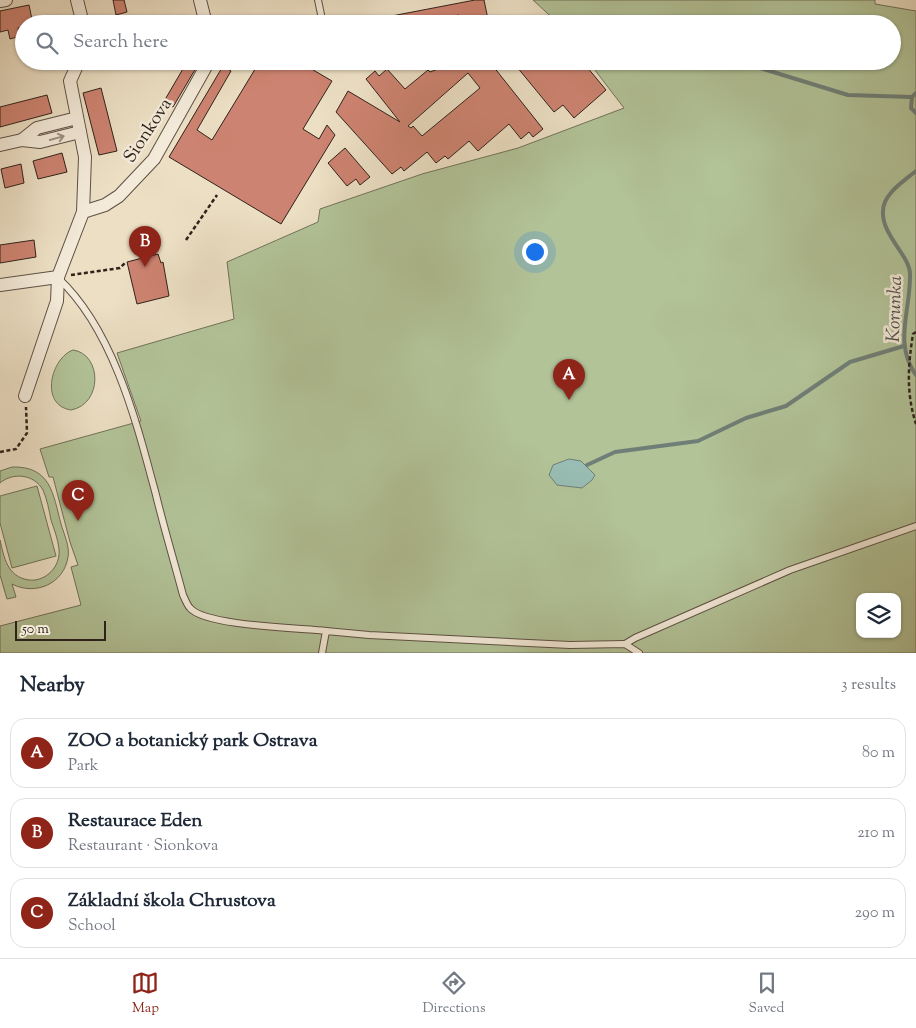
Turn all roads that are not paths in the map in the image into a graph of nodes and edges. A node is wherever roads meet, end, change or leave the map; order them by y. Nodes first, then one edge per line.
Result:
1 (6, 0) edge
2 (77, 0) edge
3 (200, 0) edge
4 (318, 0) edge
5 (0, 1) edge
6 (81, 15) edge
7 (204, 15) edge
8 (321, 15) edge
9 (75, 70) edge
10 (204, 70) edge
11 (77, 118) junction
12 (80, 132) junction
13 (22, 140) junction
14 (0, 145) edge
15 (83, 212) junction
16 (58, 277) junction
17 (0, 285) edge
18 (25, 396) road end
19 (916, 526) edge
20 (326, 631) junction
21 (625, 644) junction
22 (322, 653) edge
23 (639, 653) edge

1 - 5 street
2 - 6 street
3 - 7 street
4 - 8 lane
9 - 11 street
10 - 15 street, Sionkova
11 - 12 street
11 - 13 street
13 -> 12 street
12 - 15 street
13 - 14 street
15 - 16 street
16 - 17 street
16 - 18 street
16 - 20 lane
19 - 21 lane
20 - 21 lane
20 - 22 lane
21 - 23 lane

